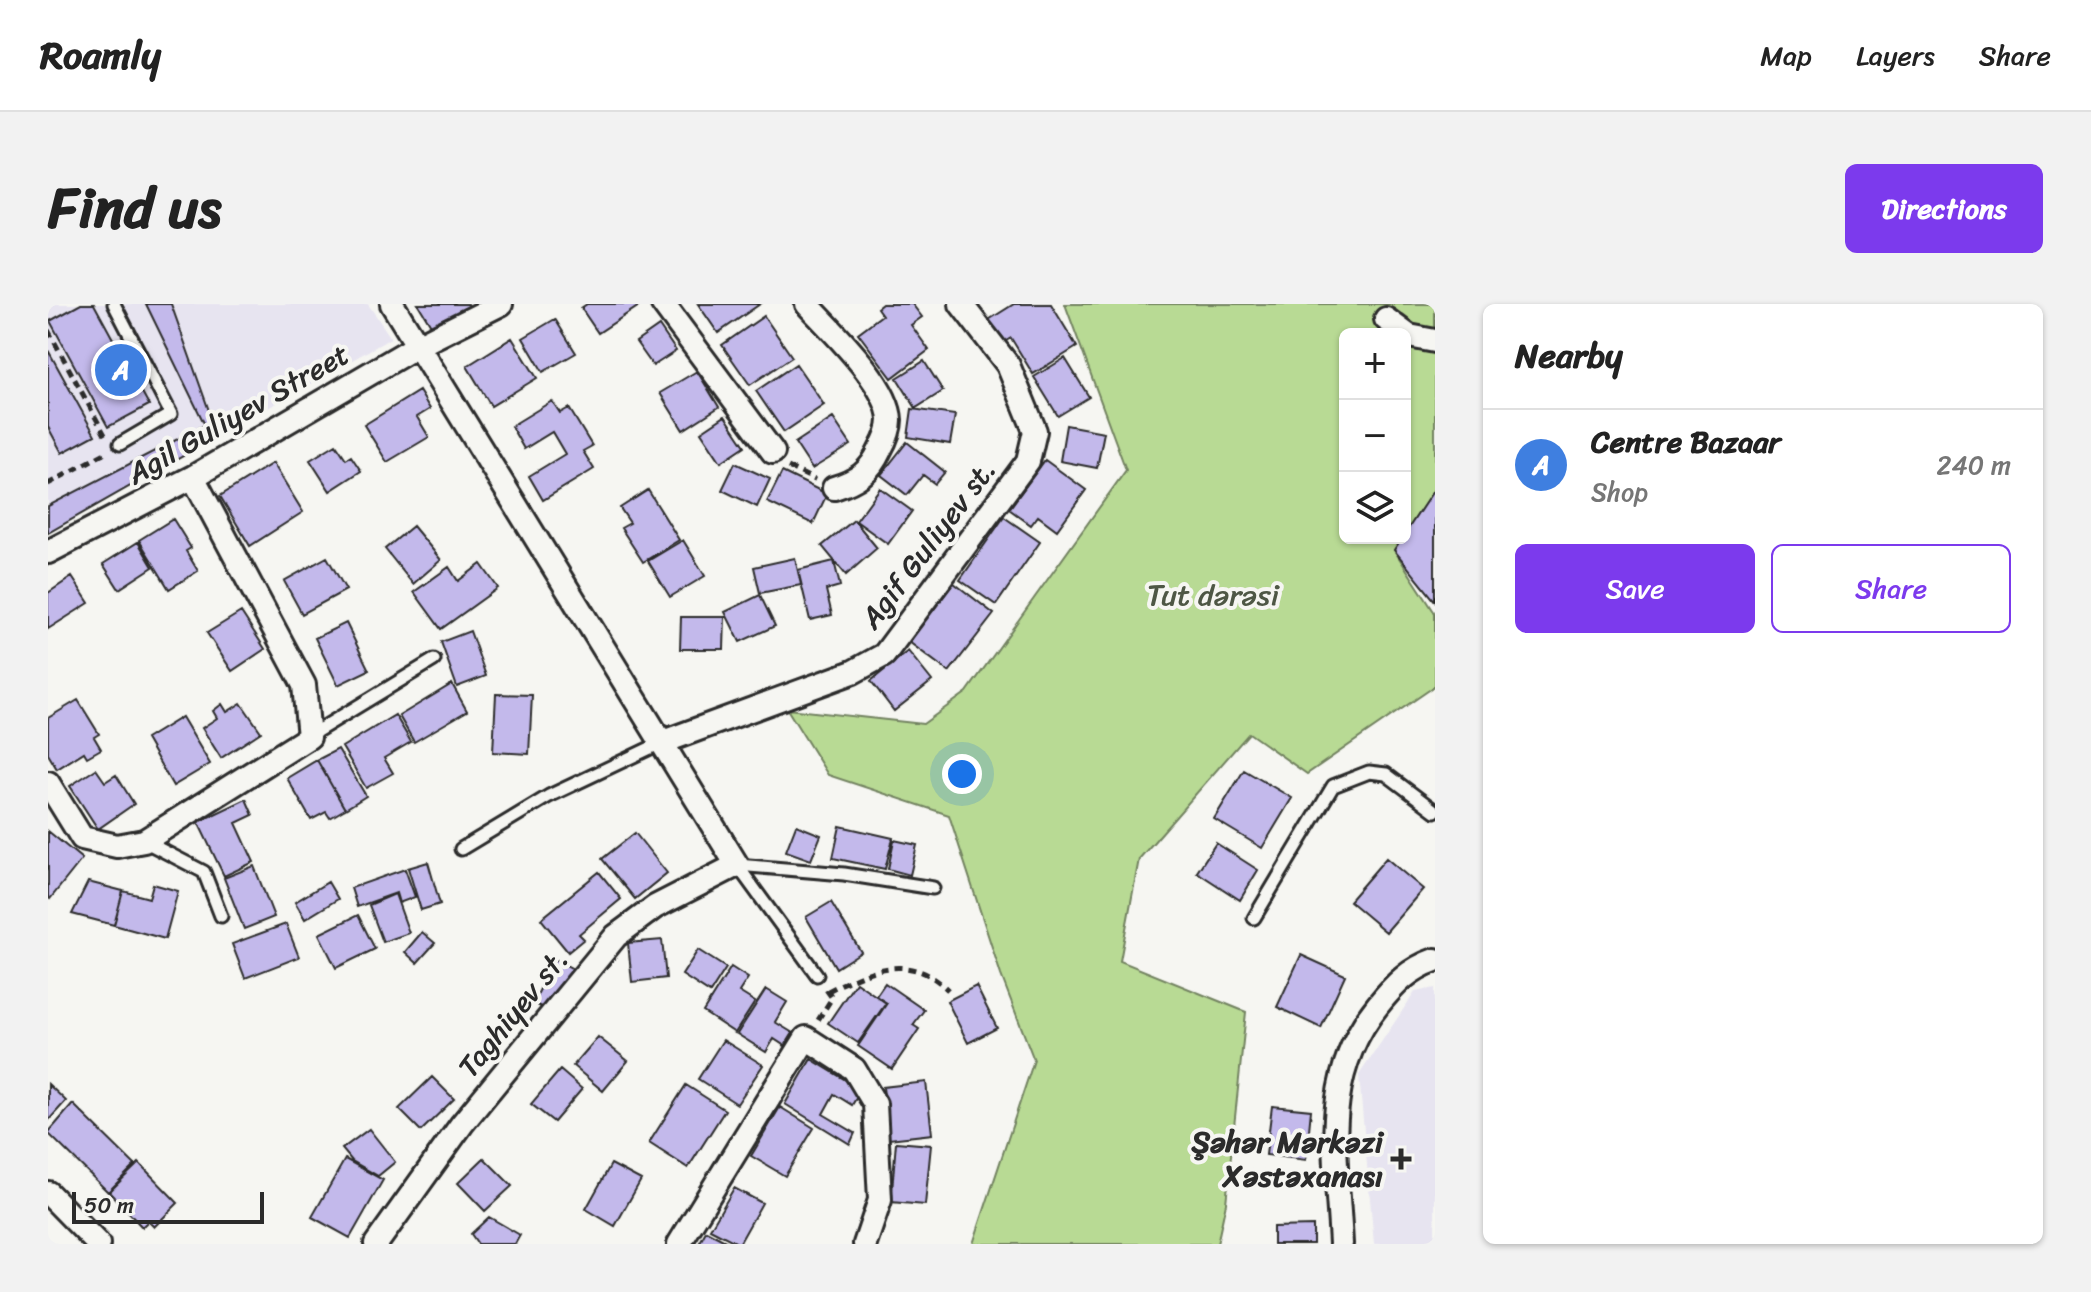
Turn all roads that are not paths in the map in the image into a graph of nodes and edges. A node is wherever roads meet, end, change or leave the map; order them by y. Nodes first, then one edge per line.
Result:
1 (114, 304) edge
2 (392, 304) edge
3 (501, 304) edge
4 (663, 304) edge
5 (807, 304) edge
6 (961, 304) edge
7 (1386, 319) dead end
8 (1435, 341) edge
9 (417, 346) junction
10 (120, 444) dead end
11 (773, 452) road end
12 (193, 477) junction
13 (834, 488) road end
14 (48, 552) edge
15 (434, 660) dead end
16 (309, 737) junction
17 (663, 742) junction
18 (48, 783) edge
19 (1435, 811) edge
20 (144, 841) junction
21 (461, 849) dead end
22 (737, 865) junction
23 (933, 888) dead end
24 (221, 916) dead end
25 (1254, 918) dead end
26 (1435, 960) edge
27 (817, 975) dead end
28 (48, 1193) edge
29 (1344, 1240) edge
30 (98, 1244) edge
31 (376, 1244) edge
32 (679, 1244) edge
33 (865, 1244) edge

1 - 10 lane
2 - 9 street
3 - 9 street, Agil Guliyev Street
4 - 11 street
5 - 13 street
6 - 17 street, Agif Guliyev st.
7 - 8 street
9 - 12 street, Agil Guliyev Street
9 - 17 street
12 - 14 street, Agil Guliyev Street
12 - 16 street
15 - 16 lane
16 - 20 street
17 - 21 lane
17 - 22 street
18 - 20 street
19 - 25 lane
20 - 24 lane
22 - 23 lane
22 - 27 lane
22 - 31 street, Taghiyev st.
26 - 29 street
28 - 30 street
32 - 33 street

